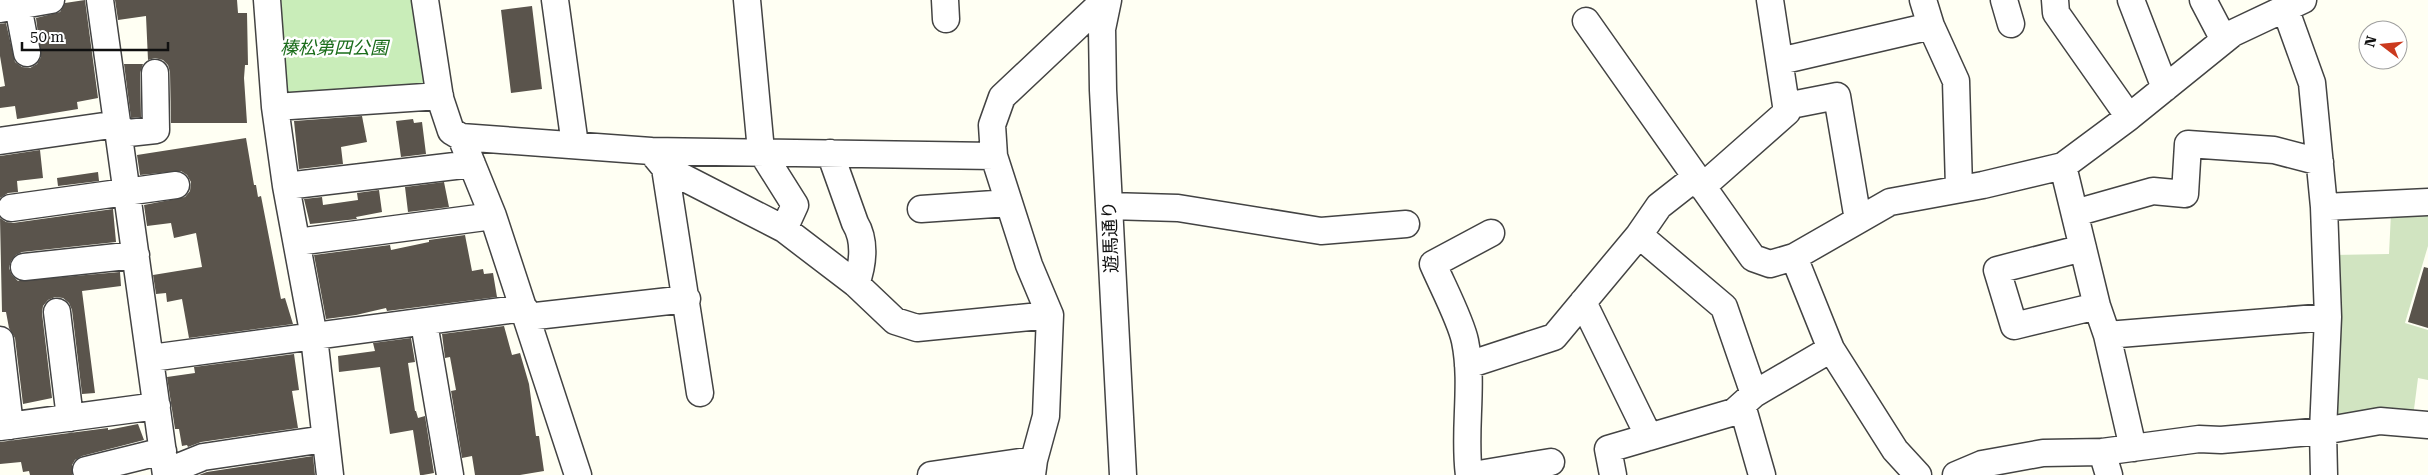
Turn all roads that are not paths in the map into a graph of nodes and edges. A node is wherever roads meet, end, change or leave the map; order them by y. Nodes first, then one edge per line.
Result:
1 (51, 0) edge
2 (100, 0) edge
3 (267, 0) edge
4 (425, 0) edge
5 (555, 0) edge
6 (747, 0) edge
7 (1106, 0) edge
8 (1770, 0) edge
9 (1923, 0) edge
10 (2055, 0) edge
11 (2131, 0) edge
12 (2203, 0) edge
13 (2294, 4) edge
14 (7, 6) edge
15 (1586, 21) dead end
16 (1931, 26) junction
17 (2224, 40) junction
18 (27, 53) dead end
19 (1780, 61) junction
20 (154, 73) dead end
21 (2165, 88) junction
22 (440, 96) junction
23 (1786, 106) junction
24 (275, 107) junction
25 (2129, 117) junction
26 (119, 129) junction
27 (461, 137) junction
28 (0, 141) edge
29 (576, 146) junction
30 (830, 153) junction
31 (763, 154) junction
32 (994, 156) junction
33 (658, 159) junction
34 (2320, 162) junction
35 (472, 164) junction
36 (2063, 166) junction
37 (1699, 182) junction
38 (176, 185) dead end
39 (286, 186) junction
40 (1959, 188) junction
41 (128, 193) junction
42 (2428, 202) edge
43 (1009, 203) junction
44 (1109, 206) junction
45 (2324, 207) junction
46 (12, 208) dead end
47 (921, 209) dead end
48 (2075, 213) junction
49 (493, 216) junction
50 (1858, 220) junction
51 (1406, 224) dead end
52 (784, 229) junction
53 (1491, 233) dead end
54 (1639, 236) junction
55 (297, 242) junction
56 (2083, 248) junction
57 (136, 255) junction
58 (1794, 257) junction
59 (24, 267) dead end
60 (856, 284) junction
61 (687, 299) junction
62 (1584, 302) junction
63 (2097, 306) junction
64 (57, 312) dead end
65 (525, 312) junction
66 (1050, 315) junction
67 (2328, 317) junction
68 (424, 323) junction
69 (2107, 335) junction
70 (314, 337) junction
71 (0, 340) edge
72 (1831, 349) junction
73 (151, 358) junction
74 (1468, 365) junction
75 (700, 393) dead end
76 (1748, 400) junction
77 (157, 406) junction
78 (70, 418) junction
79 (2428, 425) edge
80 (5, 426) edge
81 (2323, 431) junction
82 (1649, 437) junction
83 (325, 438) junction
84 (2133, 448) junction
85 (1551, 462) dead end
86 (2105, 464) edge
87 (165, 466) edge
88 (1033, 468) edge
89 (86, 470) dead end
90 (330, 475) edge
91 (450, 475) edge
92 (578, 475) edge
93 (931, 475) edge
94 (1122, 475) edge
95 (1469, 475) edge
96 (1474, 475) edge
97 (1613, 475) edge
98 (1762, 475) edge
99 (1918, 475) edge
100 (1956, 475) edge
101 (2324, 475) edge

1 - 14 street
2 - 26 street
3 - 24 street
4 - 22 street
5 - 29 street
6 - 31 street
7 - 32 street
7 - 44 street, 遊馬通り
8 - 19 street
9 - 16 street
10 - 25 street
11 - 21 street
12 - 17 street
13 - 17 street
13 - 34 street
14 - 18 street
15 - 37 street
16 - 19 street
16 - 40 street
17 - 21 street
19 - 23 street
20 - 26 street
21 - 25 street
22 - 24 street
22 - 27 street
23 - 37 street
23 - 50 street
24 - 39 street
25 - 36 street
26 - 28 street
26 - 41 street
27 - 29 street
27 - 35 street
29 - 33 street
30 - 31 street
30 - 32 street
30 - 60 street
31 - 33 street
31 - 52 street
32 - 43 street
33 - 52 street
33 - 61 street
34 - 45 street
34 - 48 street
35 - 39 street
35 - 49 street
36 - 40 street
36 - 48 street
37 - 54 street
37 - 58 street
38 - 41 street
39 - 55 street
40 - 50 street
41 - 46 street
41 - 57 street
42 - 45 street
43 - 47 street
43 - 66 street
44 - 51 street
44 - 94 street, 遊馬通り
45 - 67 street
48 - 56 street
49 - 55 street
49 - 65 street
50 - 58 street
52 - 60 street
53 - 74 street
54 - 62 street
54 - 76 street
55 - 70 street
56 - 63 street
56 - 63 street
57 - 59 street
57 - 73 street
58 - 72 street
60 - 66 street
61 - 65 street
61 - 75 street
62 - 74 street
62 - 82 street
63 - 69 street
64 - 78 street
65 - 68 street
65 - 92 street
66 - 88 street
67 - 69 street
67 - 81 street
68 - 70 street
68 - 91 street
69 - 84 street
70 - 73 street
70 - 83 street
71 - 80 street
72 - 76 street
72 - 99 street
73 - 77 street
74 - 95 street
76 - 82 street
76 - 98 street
77 - 78 street
77 - 87 street
78 - 80 street
79 - 81 street
81 - 84 street
81 - 101 street
82 - 97 street
83 - 87 street
83 - 90 street
84 - 86 street
85 - 96 street
86 - 100 street
87 - 89 street
88 - 93 street

